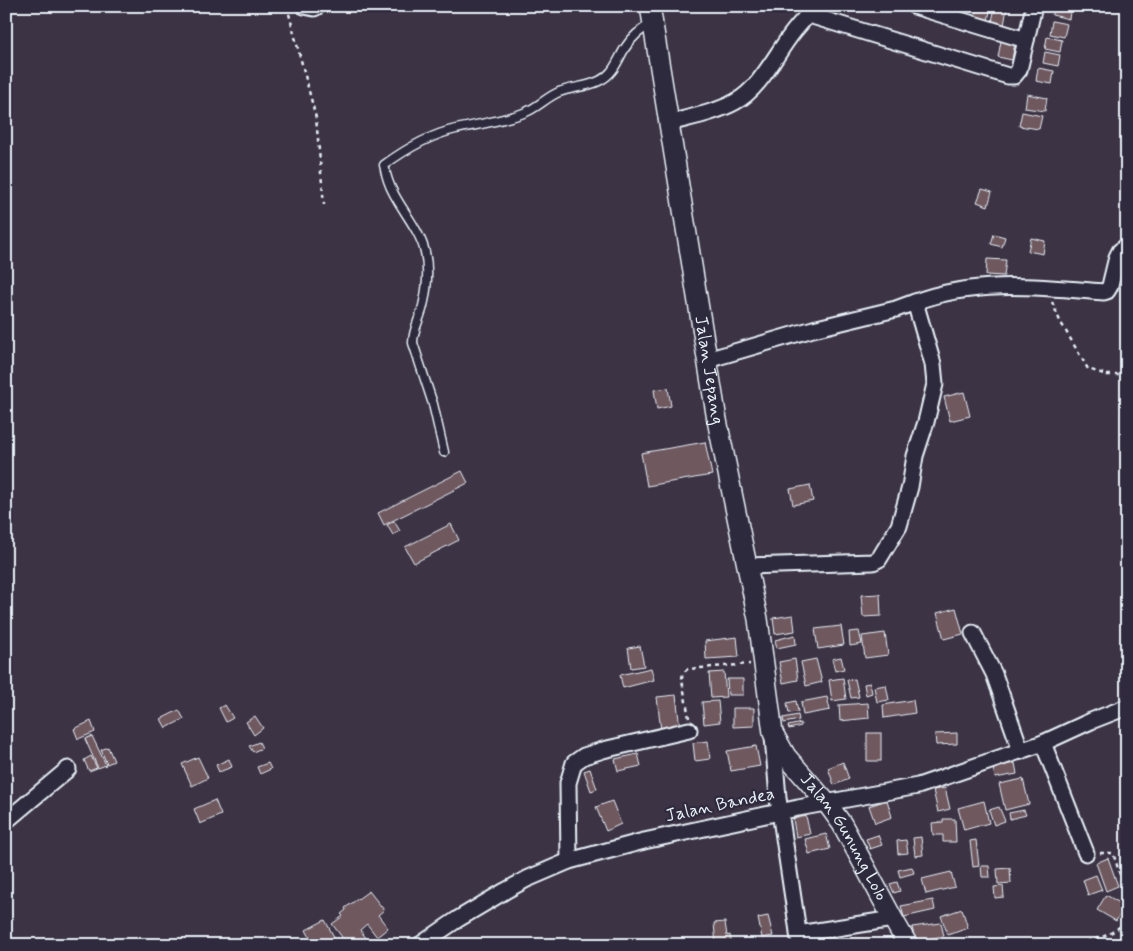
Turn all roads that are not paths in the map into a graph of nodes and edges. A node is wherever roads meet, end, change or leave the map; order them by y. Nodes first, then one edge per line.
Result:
1 (304, 6) edge
2 (318, 6) edge
3 (914, 6) edge
4 (1034, 6) edge
5 (811, 10) edge
6 (651, 15) edge
7 (1026, 40) junction
8 (669, 122) junction
9 (1127, 246) edge
10 (915, 302) junction
11 (707, 360) junction
12 (444, 452) dead end
13 (747, 566) junction
14 (973, 634) dead end
15 (1127, 707) edge
16 (689, 730) road end
17 (773, 732) junction
18 (1043, 743) junction
19 (1021, 751) junction
20 (68, 769) dead end
21 (826, 802) junction
22 (780, 812) junction
23 (6, 821) edge
24 (1086, 853) road end
25 (569, 861) junction
26 (893, 919) junction
27 (799, 940) edge
28 (420, 945) edge
29 (908, 945) edge

1 - 2 street
3 - 7 street
4 - 7 street
5 - 7 street
5 - 8 street
6 - 8 street, Jalan Jepang
6 - 12 lane
8 - 11 street, Jalan Jepang
9 - 10 street
10 - 11 street
10 - 13 street
11 - 13 street, Jalan Jepang
13 - 17 street, Jalan Jepang
14 - 19 street
15 - 18 street, Jalan Bandea
16 - 25 street
17 - 21 street, Jalan Gunung Lolo
17 - 22 street
18 - 19 street, Jalan Bandea
18 - 24 street
19 - 21 street, Jalan Bandea
20 - 23 street
21 - 22 street, Jalan Bandea
21 - 26 street, Jalan Gunung Lolo
22 - 25 street, Jalan Bandea
22 - 27 street
25 - 28 street, Jalan Bandea
26 - 27 street
26 - 29 street, Jalan Gunung Lolo

